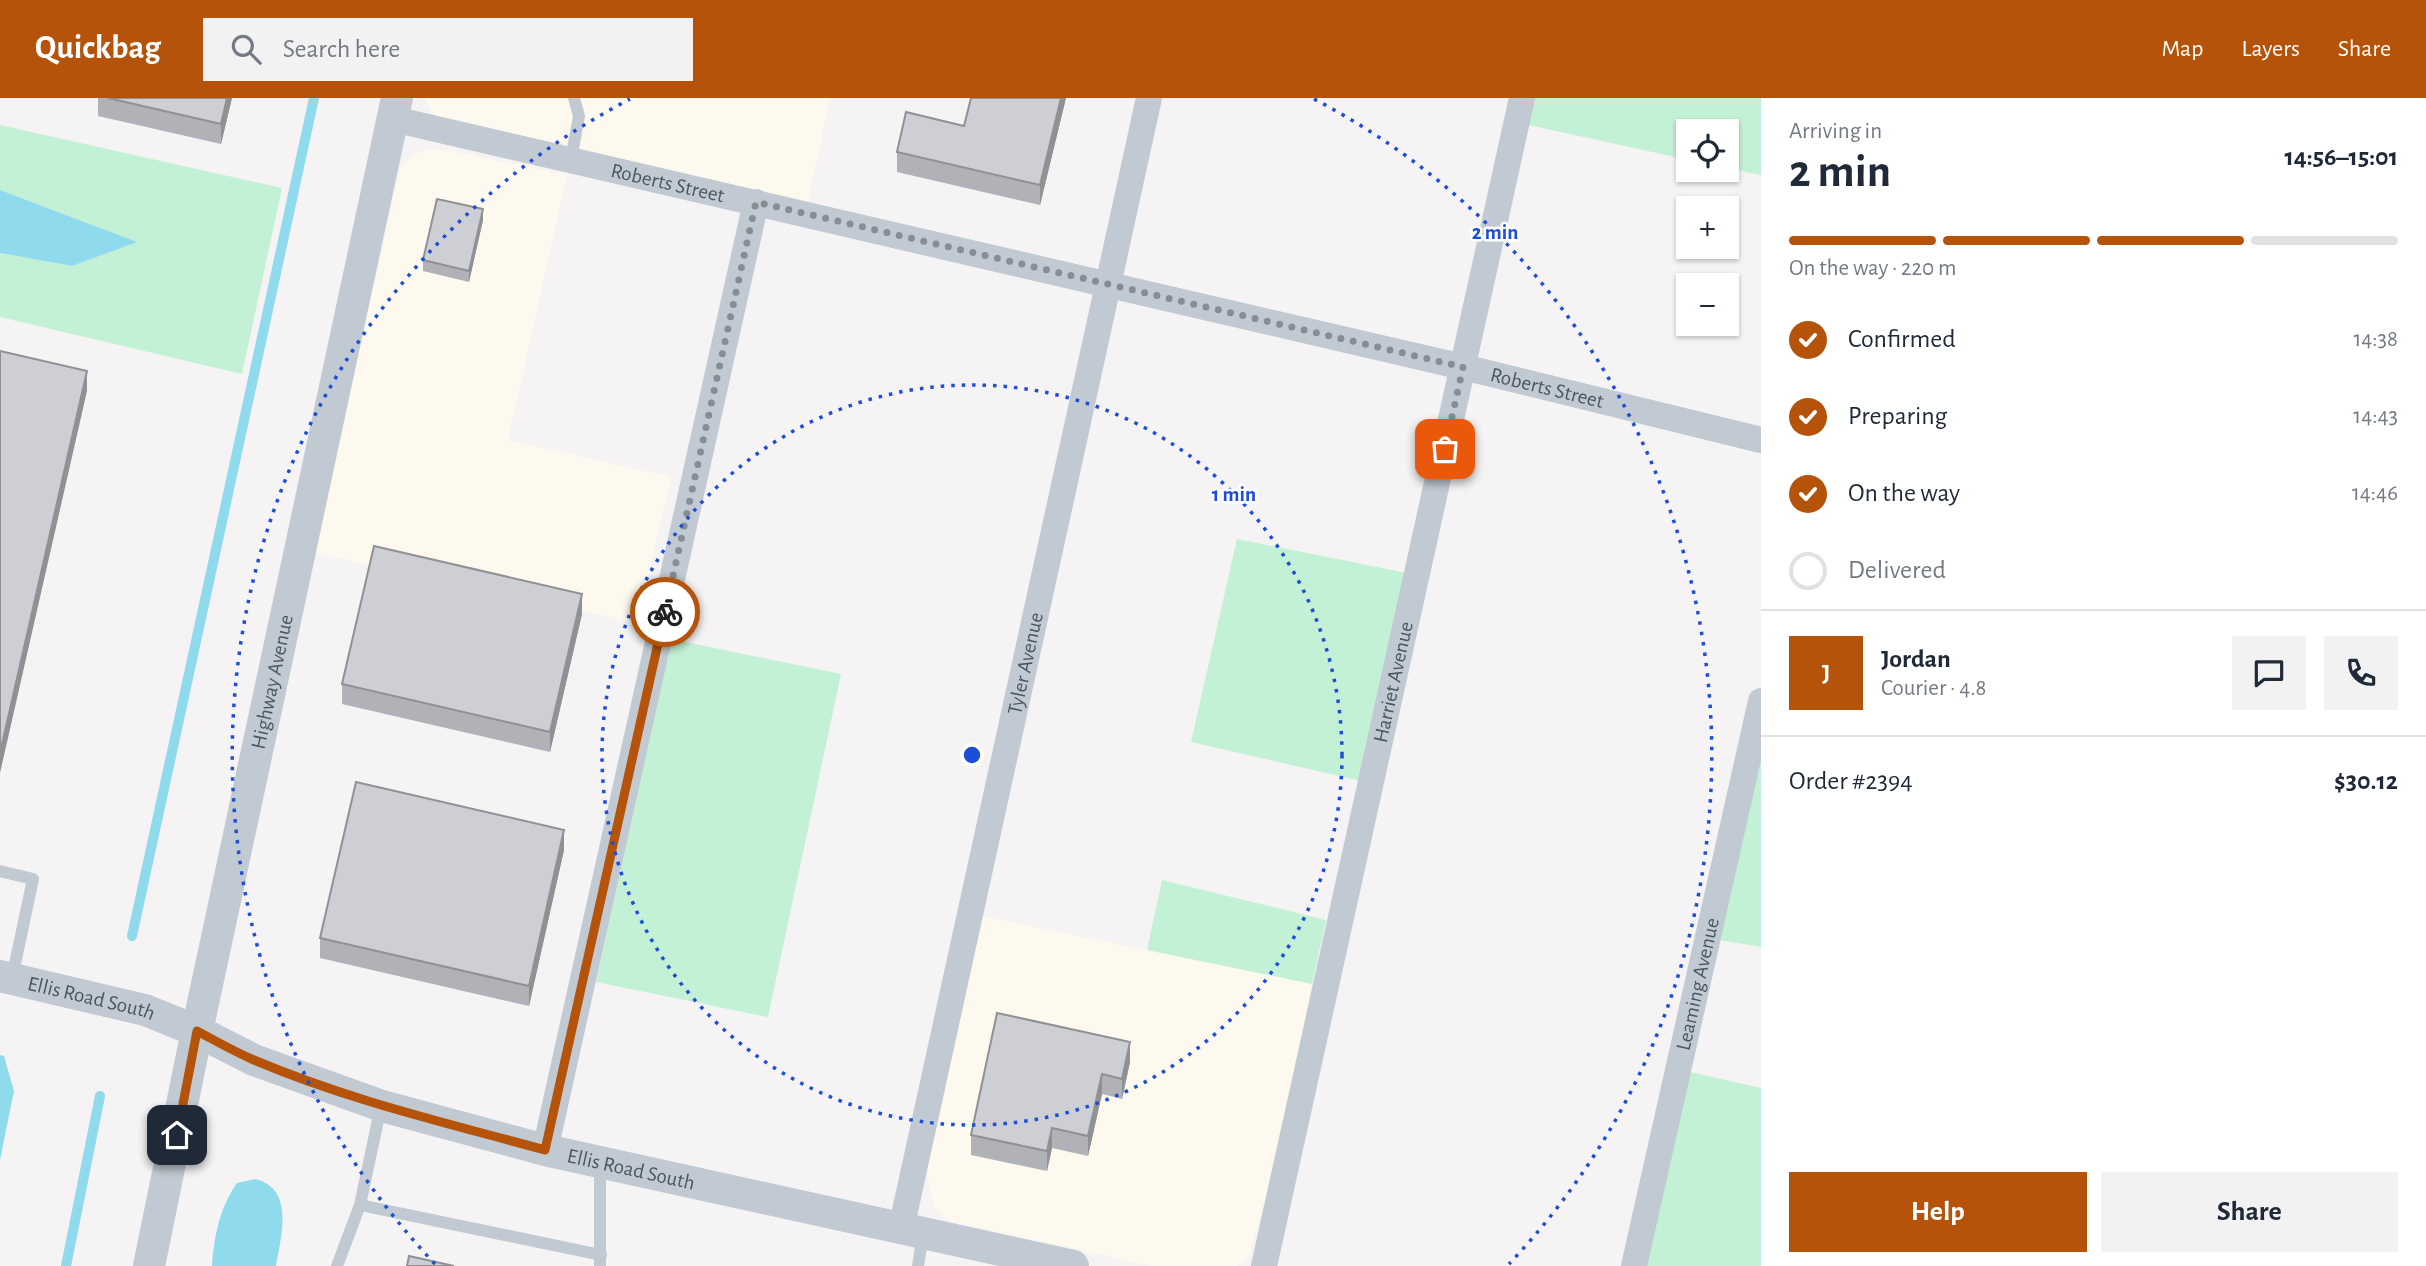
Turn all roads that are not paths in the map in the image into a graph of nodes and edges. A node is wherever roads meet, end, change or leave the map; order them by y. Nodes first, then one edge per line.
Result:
1 (574, 98) edge
2 (1149, 98) edge
3 (1522, 98) edge
4 (395, 109) edge
5 (572, 160) junction
6 (756, 202) junction
7 (1107, 286) junction
8 (1463, 367) junction
9 (1761, 440) edge
10 (1761, 701) edge
11 (0, 871) edge
12 (6, 977) edge
13 (197, 1031) junction
14 (382, 1106) junction
15 (545, 1150) junction
16 (600, 1163) junction
17 (360, 1205) junction
18 (912, 1232) junction
19 (600, 1260) edge
20 (149, 1266) edge
21 (337, 1266) edge
22 (918, 1266) edge
23 (1073, 1266) edge
24 (1264, 1266) edge
25 (1634, 1266) edge

1 - 5 lane
2 - 7 street, Tyler Avenue
3 - 8 street, Harriet Avenue
4 - 5 street, Roberts Street
4 - 13 street, Highway Avenue
5 - 6 street, Roberts Street
6 - 7 street, Roberts Street
6 - 15 street
7 - 8 street, Roberts Street
7 - 18 street, Tyler Avenue
8 - 9 street, Roberts Street
8 - 24 street, Harriet Avenue
10 - 25 street, Leaming Avenue
11 - 12 lane
12 - 13 street, Ellis Road South
13 - 14 street, Ellis Road South
13 - 20 street, Highway Avenue
14 - 15 street, Ellis Road South
14 - 17 lane
15 - 16 street, Ellis Road South
16 - 18 street, Ellis Road South
16 - 19 lane
17 - 19 lane
17 - 21 lane
18 - 22 lane
18 - 23 street, Ellis Road South

